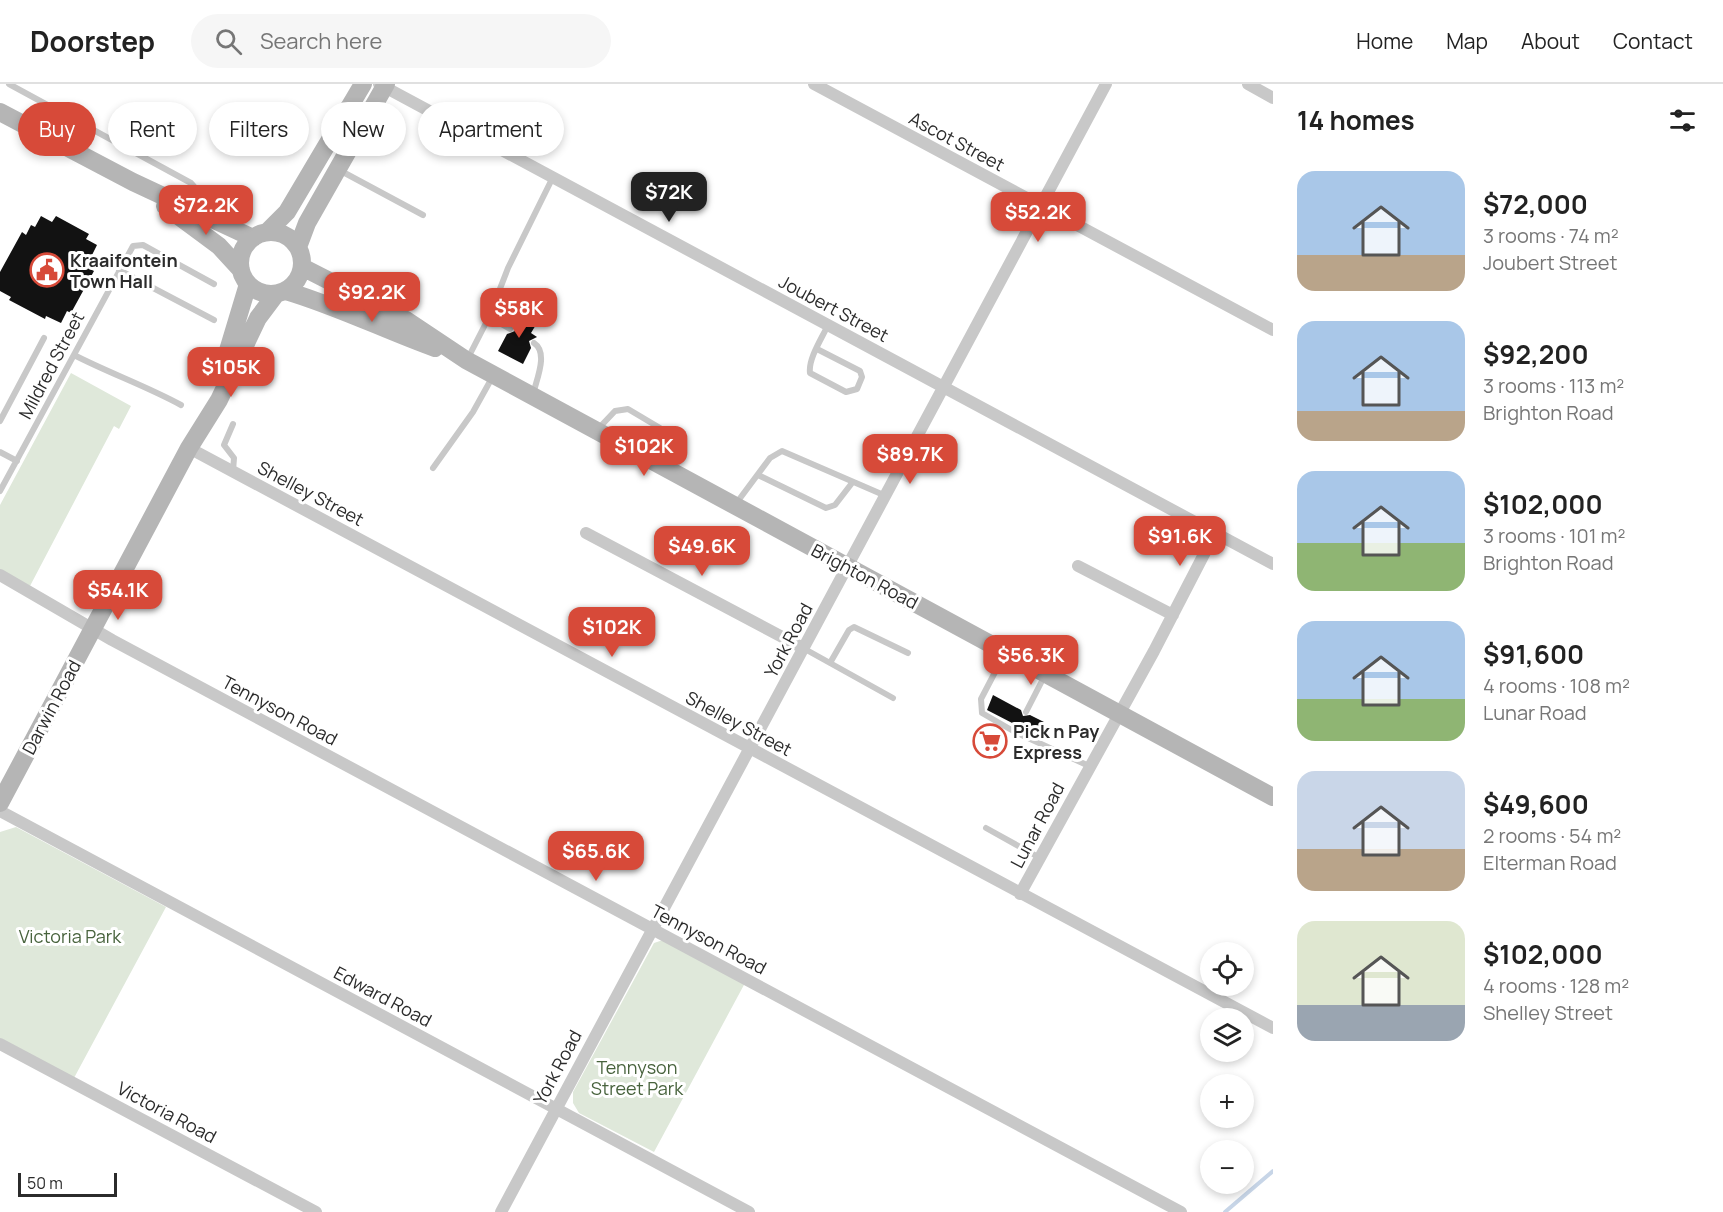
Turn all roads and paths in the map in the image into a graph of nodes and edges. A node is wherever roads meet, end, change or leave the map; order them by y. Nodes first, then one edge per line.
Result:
1 (9, 84) edge
2 (363, 84) edge
3 (814, 84) edge
4 (1106, 84) edge
5 (1248, 84) edge
6 (383, 85) edge
7 (1273, 98) edge
8 (0, 112) edge
9 (338, 169) junction
10 (553, 177) junction
11 (133, 182) junction
12 (1041, 206) junction
13 (423, 215) dead end
14 (208, 217) junction
15 (260, 235) junction
16 (298, 247) junction
17 (302, 267) junction
18 (119, 270) junction
19 (245, 277) junction
20 (214, 284) dead end
21 (281, 292) junction
22 (489, 317) junction
23 (214, 320) dead end
24 (828, 325) junction
25 (510, 329) dead end
26 (1273, 330) edge
27 (44, 338) dead end
28 (534, 343) dead end
29 (817, 349) junction
30 (74, 355) junction
31 (462, 358) junction
32 (494, 375) junction
33 (945, 388) junction
34 (533, 396) junction
35 (181, 405) dead end
36 (0, 421) edge
37 (204, 422) junction
38 (233, 424) dead end
39 (597, 431) junction
40 (189, 448) junction
41 (0, 452) edge
42 (648, 458) junction
43 (17, 461) junction
44 (433, 468) dead end
45 (232, 472) junction
46 (758, 475) junction
47 (852, 483) junction
48 (0, 491) edge
49 (886, 496) junction
50 (735, 505) junction
51 (586, 533) dead end
52 (1215, 533) junction
53 (1273, 564) edge
54 (1078, 566) dead end
55 (848, 567) junction
56 (0, 575) edge
57 (1173, 615) junction
58 (94, 627) junction
59 (803, 648) junction
60 (1005, 652) junction
61 (908, 653) dead end
62 (830, 663) junction
63 (1046, 674) junction
64 (893, 698) dead end
65 (1026, 712) dead end
66 (1119, 715) junction
67 (751, 750) junction
68 (1089, 766) junction
69 (1273, 797) edge
70 (0, 802) edge
71 (0, 811) edge
72 (986, 828) dead end
73 (1040, 858) junction
74 (1020, 894) junction
75 (652, 929) junction
76 (1273, 1028) edge
77 (0, 1044) edge
78 (555, 1109) junction
79 (316, 1212) edge
80 (501, 1212) edge
81 (749, 1212) edge
82 (1181, 1212) edge

1 - 14 lane
2 - 15 main road
3 - 12 street, Ascot Street
4 - 12 street, York Road
5 - 7 street
6 - 9 main road
6 - 10 street, Joubert Street
8 - 11 main road
9 - 13 lane
9 - 16 main road
10 - 22 lane
10 - 24 street, Joubert Street
11 - 14 main road
11 - 19 main road
12 - 26 street, Ascot Street
12 - 33 street, York Road
14 - 15 main road
15 - 16 main road
15 - 19 main road
16 - 17 main road
17 - 21 main road
17 - 31 main road, Brighton Road
18 - 20 lane, Mildred Street
18 - 23 lane
18 - 30 lane, Mildred Street
19 - 21 main road
19 - 37 main road, Darwin Road
21 - 31 main road, Brighton Road
21 - 37 main road, Darwin Road
22 - 25 lane
22 - 31 lane
24 - 29 lane
24 - 33 street, Joubert Street
27 - 36 lane
28 - 34 lane
29 - 29 lane
30 - 35 lane
30 - 43 lane, Mildred Street
31 - 32 main road, Brighton Road
32 - 34 main road, Brighton Road
32 - 44 lane
33 - 49 street, York Road
33 - 52 street, Joubert Street
34 - 39 main road, Brighton Road
37 - 40 main road, Darwin Road
38 - 45 lane
39 - 42 main road, Brighton Road
39 - 42 lane
40 - 45 street, Shelley Street
40 - 58 main road, Darwin Road
41 - 43 lane
42 - 50 main road, Brighton Road
43 - 48 lane, Mildred Street
45 - 67 street, Shelley Street
46 - 47 lane
46 - 47 lane
46 - 50 lane
47 - 49 lane
49 - 55 street, York Road
50 - 55 main road, Brighton Road
51 - 59 street
52 - 53 street, Joubert Street
52 - 57 street, Lunar Road
54 - 57 street
55 - 59 street, York Road
55 - 60 main road, Brighton Road
56 - 58 street, Tennyson Road
57 - 66 street, Lunar Road
58 - 70 main road, Darwin Road
58 - 75 street, Tennyson Road
59 - 62 lane
59 - 67 street, York Road
60 - 63 main road, Brighton Road
60 - 68 lane
61 - 62 lane
62 - 64 lane
63 - 65 lane
63 - 66 main road, Brighton Road
66 - 68 street, Lunar Road
66 - 69 main road, Brighton Road
67 - 74 street, Shelley Street
67 - 75 street, York Road
68 - 73 street, Lunar Road
71 - 78 street, Edward Road
72 - 73 lane
73 - 74 street, Lunar Road
74 - 76 street, Shelley Street
75 - 78 street, York Road
75 - 82 street, Tennyson Road
77 - 79 street, Victoria Road
78 - 80 street, York Road
78 - 81 street, Edward Road

